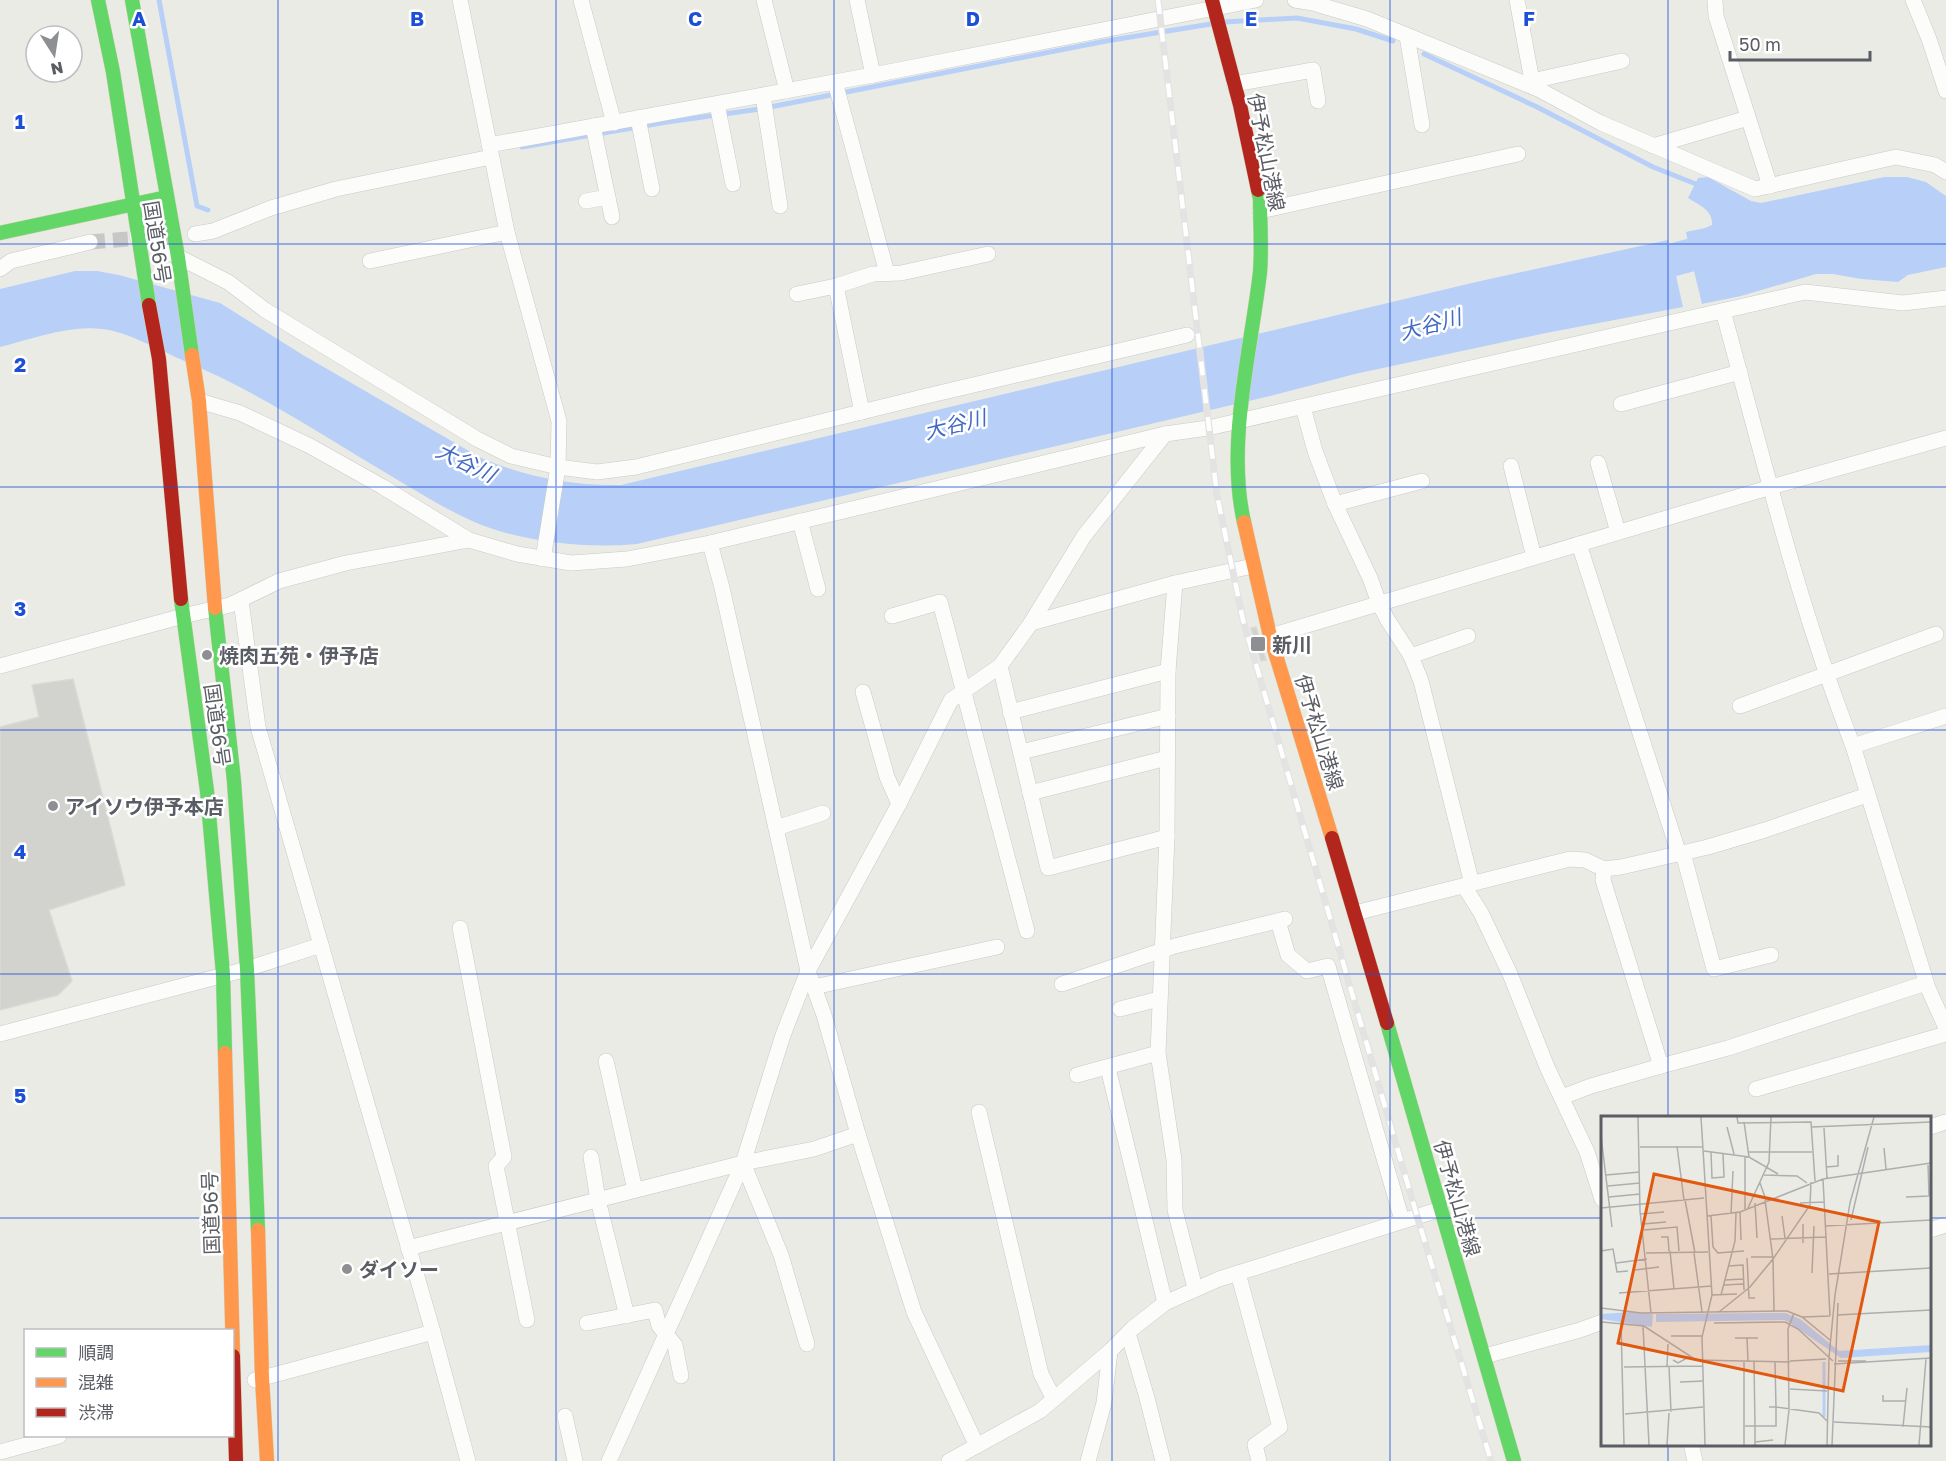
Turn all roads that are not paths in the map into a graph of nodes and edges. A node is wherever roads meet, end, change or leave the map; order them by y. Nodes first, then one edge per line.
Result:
1 (98, 0) edge
2 (132, 0) edge
3 (460, 0) edge
4 (580, 0) edge
5 (764, 0) edge
6 (857, 0) edge
7 (1256, 0) edge
8 (1295, 0) edge
9 (1517, 0) edge
10 (1715, 0) edge
11 (1913, 0) edge
12 (1337, 4) edge
13 (1213, 5) edge
14 (1407, 36) junction
15 (1622, 61) dead end
16 (873, 75) junction
17 (835, 82) junction
18 (1531, 83) junction
19 (1234, 84) junction
20 (787, 91) junction
21 (1946, 91) edge
22 (763, 96) junction
23 (1318, 101) dead end
24 (717, 104) junction
25 (638, 118) junction
26 (1749, 118) junction
27 (614, 123) junction
28 (593, 126) junction
29 (1422, 126) dead end
30 (1653, 146) junction
31 (490, 151) junction
32 (1518, 154) dead end
33 (1946, 172) edge
34 (734, 184) dead end
35 (1770, 186) junction
36 (652, 189) dead end
37 (167, 197) junction
38 (608, 197) junction
39 (586, 201) dead end
40 (132, 203) junction
41 (780, 206) dead end
42 (1260, 211) junction
43 (612, 217) dead end
44 (507, 232) junction
45 (0, 233) edge
46 (195, 234) tunnel mouth
47 (137, 236) junction
48 (90, 242) tunnel mouth
49 (988, 254) dead end
50 (178, 257) junction
51 (370, 261) dead end
52 (0, 269) edge
53 (887, 273) junction
54 (836, 286) junction
55 (797, 294) dead end
56 (1946, 298) edge
57 (1723, 311) junction
58 (1187, 335) dead end
59 (1740, 372) junction
60 (199, 395) junction
61 (1621, 404) dead end
62 (1303, 407) junction
63 (862, 412) junction
64 (1241, 417) junction
65 (1165, 434) junction
66 (1946, 438) edge
67 (1598, 464) dead end
68 (1511, 466) dead end
69 (558, 471) junction
70 (1422, 481) dead end
71 (1771, 487) junction
72 (1335, 504) junction
73 (800, 521) junction
74 (1618, 532) junction
75 (469, 540) junction
76 (710, 543) junction
77 (1579, 544) junction
78 (544, 554) junction
79 (1534, 557) junction
80 (1253, 566) junction
81 (1175, 582) junction
82 (818, 589) dead end
83 (241, 601) junction
84 (1379, 603) junction
85 (215, 607) junction
86 (183, 616) junction
87 (892, 616) dead end
88 (1031, 623) junction
89 (1936, 634) dead end
90 (1270, 636) junction
91 (1468, 636) dead end
92 (1411, 656) junction
93 (0, 666) edge
94 (1000, 666) junction
95 (1168, 671) junction
96 (1827, 674) junction
97 (964, 691) junction
98 (863, 692) dead end
99 (1740, 706) dead end
100 (1010, 712) junction
101 (1168, 716) junction
102 (1946, 716) edge
103 (1853, 746) junction
104 (1021, 752) junction
105 (1167, 758) junction
106 (1030, 793) junction
107 (1867, 795) junction
108 (899, 804) junction
109 (823, 813) dead end
110 (776, 828) junction
111 (1167, 837) junction
112 (1681, 853) junction
113 (1604, 869) junction
114 (1468, 885) junction
115 (1355, 913) junction
116 (460, 928) dead end
117 (1027, 931) dead end
118 (321, 945) junction
119 (998, 947) dead end
120 (1162, 952) junction
121 (1771, 955) dead end
122 (247, 969) junction
123 (808, 971) junction
124 (223, 974) junction
125 (1926, 983) junction
126 (1062, 984) dead end
127 (814, 987) junction
128 (1159, 999) junction
129 (1120, 1009) dead end
130 (1946, 1028) edge
131 (0, 1034) edge
132 (1946, 1034) edge
133 (1158, 1053) junction
134 (606, 1060) dead end
135 (1661, 1066) junction
136 (1108, 1068) junction
137 (1077, 1075) dead end
138 (1756, 1089) dead end
139 (1562, 1097) junction
140 (979, 1112) dead end
141 (1946, 1122) edge
142 (1931, 1126) edge
143 (858, 1134) junction
144 (591, 1157) dead end
145 (743, 1163) junction
146 (635, 1190) junction
147 (1601, 1196) edge
148 (598, 1200) junction
149 (1441, 1209) junction
150 (1402, 1220) junction
151 (507, 1222) junction
152 (1946, 1225) edge
153 (1931, 1229) edge
154 (408, 1248) junction
155 (1238, 1273) junction
156 (1195, 1288) junction
157 (1165, 1303) junction
158 (627, 1316) junction
159 (527, 1320) dead end
160 (1601, 1322) edge
161 (587, 1323) dead end
162 (232, 1329) edge
163 (433, 1332) junction
164 (1128, 1333) junction
165 (666, 1334) junction
166 (807, 1344) dead end
167 (1110, 1351) junction
168 (1485, 1356) junction
169 (681, 1376) dead end
170 (262, 1378) junction
171 (234, 1387) edge
172 (1054, 1399) junction
173 (565, 1416) dead end
174 (55, 1437) edge
175 (1691, 1446) edge
176 (0, 1452) edge
177 (975, 1452) edge
178 (236, 1461) edge
179 (267, 1461) edge
180 (468, 1461) edge
181 (575, 1461) edge
182 (609, 1461) edge
183 (950, 1461) edge
184 (1088, 1461) edge
185 (1163, 1461) edge
186 (1259, 1461) edge
187 (1514, 1461) edge
188 (1695, 1461) edge

1 - 40 main road, 国道56号
2 - 37 main road, 国道56号
3 - 31 street
4 - 27 street
5 - 20 street
6 - 16 street
7 - 13 street
8 - 12 street
9 - 18 street
10 - 26 street
11 - 21 street
12 - 14 street
13 - 16 street
13 - 19 main road, 伊予松山港線
14 - 18 street
14 - 29 street
15 - 18 street
16 - 17 street
17 - 20 street
17 - 53 street
18 - 30 street
19 - 23 street
19 - 42 main road, 伊予松山港線
20 - 22 street
22 - 24 street
22 - 41 street
24 - 25 street
24 - 34 street
25 - 27 street
25 - 36 street
26 - 30 street
26 - 35 street
27 - 28 street
28 - 31 street
28 - 38 street
30 - 35 street
31 - 44 street
31 - 46 street
32 - 42 street
33 - 35 street
37 - 40 main road
37 - 50 main road, 国道56号
38 - 39 street
38 - 43 street
40 - 45 main road
40 - 47 main road, 国道56号
42 - 64 main road, 伊予松山港線
44 - 51 street
44 - 69 street
47 - 50 street
47 - 86 main road, 国道56号
48 - 52 street
49 - 53 street
50 - 60 main road, 国道56号
50 - 69 street
53 - 54 street
54 - 55 street
54 - 63 street
56 - 57 street
57 - 59 street
57 - 62 street
58 - 63 street
59 - 61 street
59 - 71 street
60 - 75 street
60 - 85 main road, 国道56号
62 - 64 street
62 - 72 street
63 - 69 street
64 - 65 street
64 - 80 main road, 伊予松山港線
65 - 73 street
65 - 88 street
66 - 71 street
67 - 74 street
68 - 79 street
69 - 78 street
70 - 72 street
71 - 74 street
71 - 96 street
72 - 84 street
73 - 76 street
73 - 82 street
74 - 77 street
75 - 78 street
75 - 83 street
76 - 78 street
76 - 110 street
77 - 79 street
77 - 112 street
79 - 84 street
80 - 81 street
80 - 90 main road, 伊予松山港線
81 - 88 street
81 - 95 street
83 - 85 street
83 - 118 street
84 - 90 street
84 - 92 street
85 - 86 street
85 - 122 main road, 国道56号
86 - 93 street
86 - 124 main road, 国道56号
87 - 97 street
88 - 94 street
89 - 96 street
90 - 115 main road, 伊予松山港線
91 - 92 street
92 - 114 street
94 - 97 street
94 - 100 street
95 - 100 street
95 - 101 street
96 - 99 street
96 - 103 street
97 - 108 street
97 - 117 street
98 - 108 street
100 - 104 street
101 - 104 street
101 - 105 street
102 - 103 street
103 - 107 street
104 - 106 street
105 - 106 street
105 - 111 street
106 - 111 street
107 - 112 street
107 - 125 street
108 - 123 street
109 - 110 street
110 - 123 street
111 - 120 street
112 - 113 street
112 - 121 street
113 - 114 street
113 - 135 street
114 - 115 street
114 - 139 street
115 - 149 main road, 伊予松山港線
116 - 151 street
118 - 122 street
118 - 154 street
119 - 127 street
120 - 126 street
120 - 128 street
120 - 150 street
122 - 124 street
122 - 170 main road, 国道56号
123 - 127 street
123 - 145 street
124 - 131 street
124 - 162 main road, 国道56号
125 - 130 street
125 - 135 street
127 - 143 street
128 - 129 street
128 - 133 street
132 - 138 street
133 - 136 street
133 - 156 street
134 - 146 street
135 - 139 street
136 - 137 street
136 - 157 street
139 - 147 street
140 - 172 street
141 - 142 street
143 - 145 street
143 - 177 street
144 - 148 street
145 - 146 street
145 - 165 street
145 - 166 street
146 - 148 street
148 - 151 street
148 - 158 street
149 - 150 street
149 - 168 main road, 伊予松山港線
150 - 155 street
151 - 154 street
151 - 159 street
152 - 153 street
154 - 163 street
155 - 156 street
155 - 186 street
156 - 157 street
157 - 164 street
158 - 161 street
158 - 165 street
160 - 168 street
163 - 170 street
163 - 180 street
164 - 167 street
164 - 185 street
165 - 169 street
165 - 182 street
167 - 172 street
167 - 184 street
168 - 187 main road, 伊予松山港線
170 - 171 street
170 - 179 main road, 国道56号
171 - 178 main road, 国道56号
172 - 177 street
173 - 181 street
174 - 176 street
175 - 188 street
177 - 183 street

